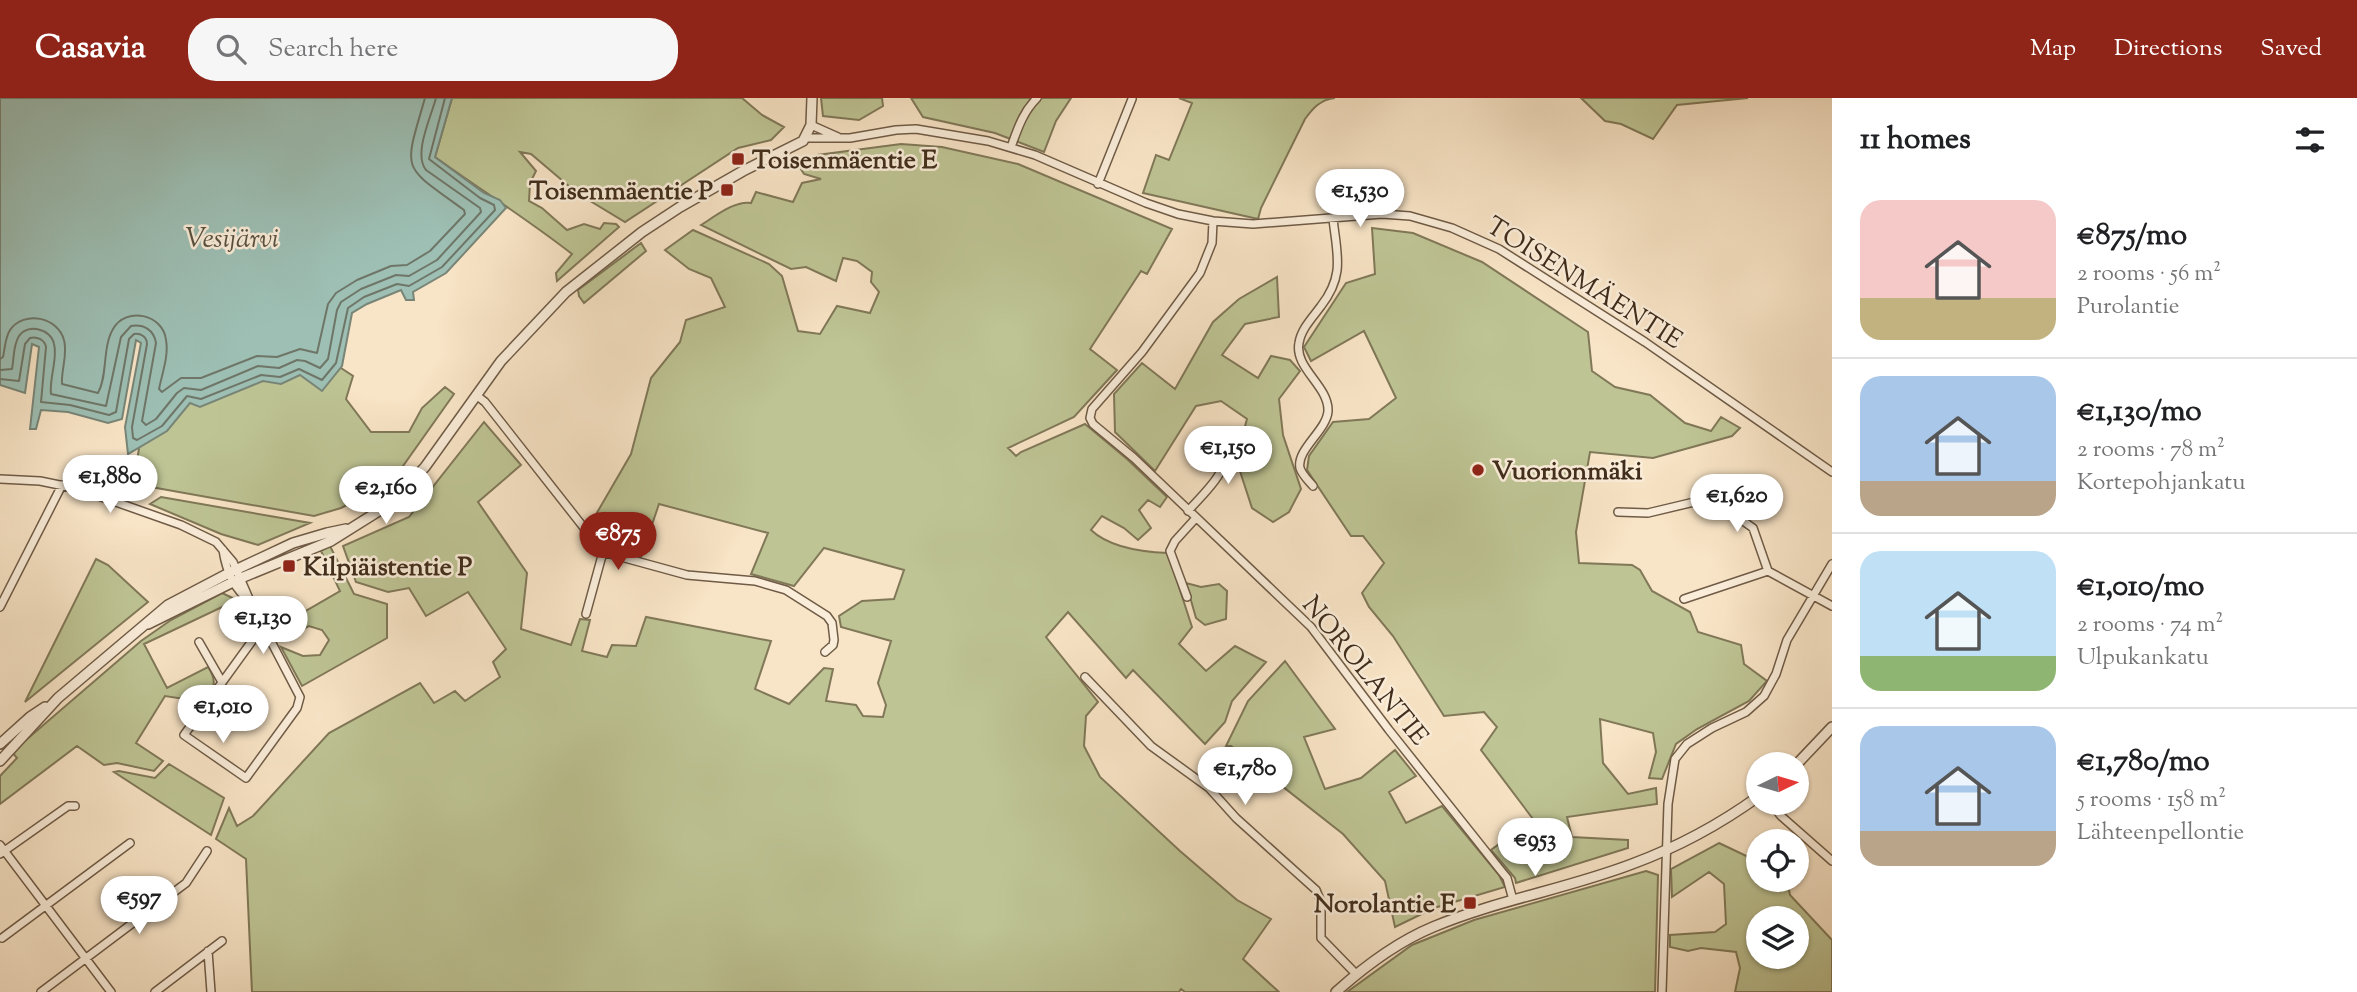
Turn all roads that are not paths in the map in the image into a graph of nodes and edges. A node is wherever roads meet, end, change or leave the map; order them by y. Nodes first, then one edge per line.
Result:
1 (812, 98) edge
2 (1037, 98) edge
3 (1132, 99) edge
4 (811, 125) junction
5 (806, 138) junction
6 (839, 138) junction
7 (1011, 147) junction
8 (1098, 184) junction
9 (1333, 219) junction
10 (1213, 221) junction
11 (476, 395) junction
12 (1227, 446) dead end
13 (1832, 472) edge
14 (0, 479) edge
15 (62, 485) junction
16 (1312, 486) dead end
17 (1188, 511) junction
18 (1618, 512) dead end
19 (1195, 519) junction
20 (603, 552) junction
21 (1832, 564) edge
22 (1768, 571) junction
23 (235, 575) junction
24 (1814, 596) junction
25 (1187, 597) dead end
26 (1684, 599) dead end
27 (1832, 606) edge
28 (0, 607) edge
29 (586, 614) dead end
30 (264, 628) junction
31 (200, 642) dead end
32 (825, 652) dead end
33 (1085, 677) dead end
34 (222, 682) junction
35 (58, 698) junction
36 (1832, 727) edge
37 (0, 744) edge
38 (1808, 752) edge
39 (0, 761) edge
40 (1746, 805) edge
41 (75, 806) dead end
42 (1782, 816) edge
43 (130, 843) dead end
44 (2, 850) edge
45 (207, 850) dead end
46 (1666, 850) junction
47 (1832, 861) edge
48 (1513, 900) junction
49 (45, 905) junction
50 (2, 938) edge
51 (222, 941) dead end
52 (208, 951) junction
53 (86, 958) junction
54 (1356, 974) junction
55 (41, 992) edge
56 (111, 992) edge
57 (155, 992) edge
58 (211, 992) edge
59 (1336, 992) edge
60 (1662, 992) edge

1 - 4 street
2 - 7 street
3 - 8 street
4 - 5 street
4 - 6 street
5 - 6 street, TOISENMÄENTIE
5 - 11 street
6 - 7 street, TOISENMÄENTIE
7 - 8 street, TOISENMÄENTIE
8 - 10 street, TOISENMÄENTIE
9 - 10 street, TOISENMÄENTIE
9 - 13 street, TOISENMÄENTIE
9 - 16 street
10 - 17 street, NOROLANTIE
11 - 20 street
11 - 23 street
12 - 17 street
14 - 15 street
15 - 23 street
15 - 28 street
17 - 19 street, NOROLANTIE
18 - 22 street
19 - 25 street
19 - 48 street, NOROLANTIE
20 - 29 street
20 - 32 street
21 - 24 street
22 - 24 street
22 - 26 street
23 - 30 street
23 - 35 street
24 - 27 street
24 - 46 street
30 - 34 street
30 - 34 street
31 - 34 street
33 - 54 street
35 - 37 street
35 - 39 street
36 - 38 street
40 - 46 street
41 - 44 street
42 - 47 street
43 - 49 street
44 - 49 street
45 - 53 street
46 - 48 street
46 - 60 street
48 - 54 street
49 - 50 street
49 - 53 street
51 - 52 street
52 - 57 street
52 - 58 street
53 - 55 street
53 - 56 street
54 - 59 street

